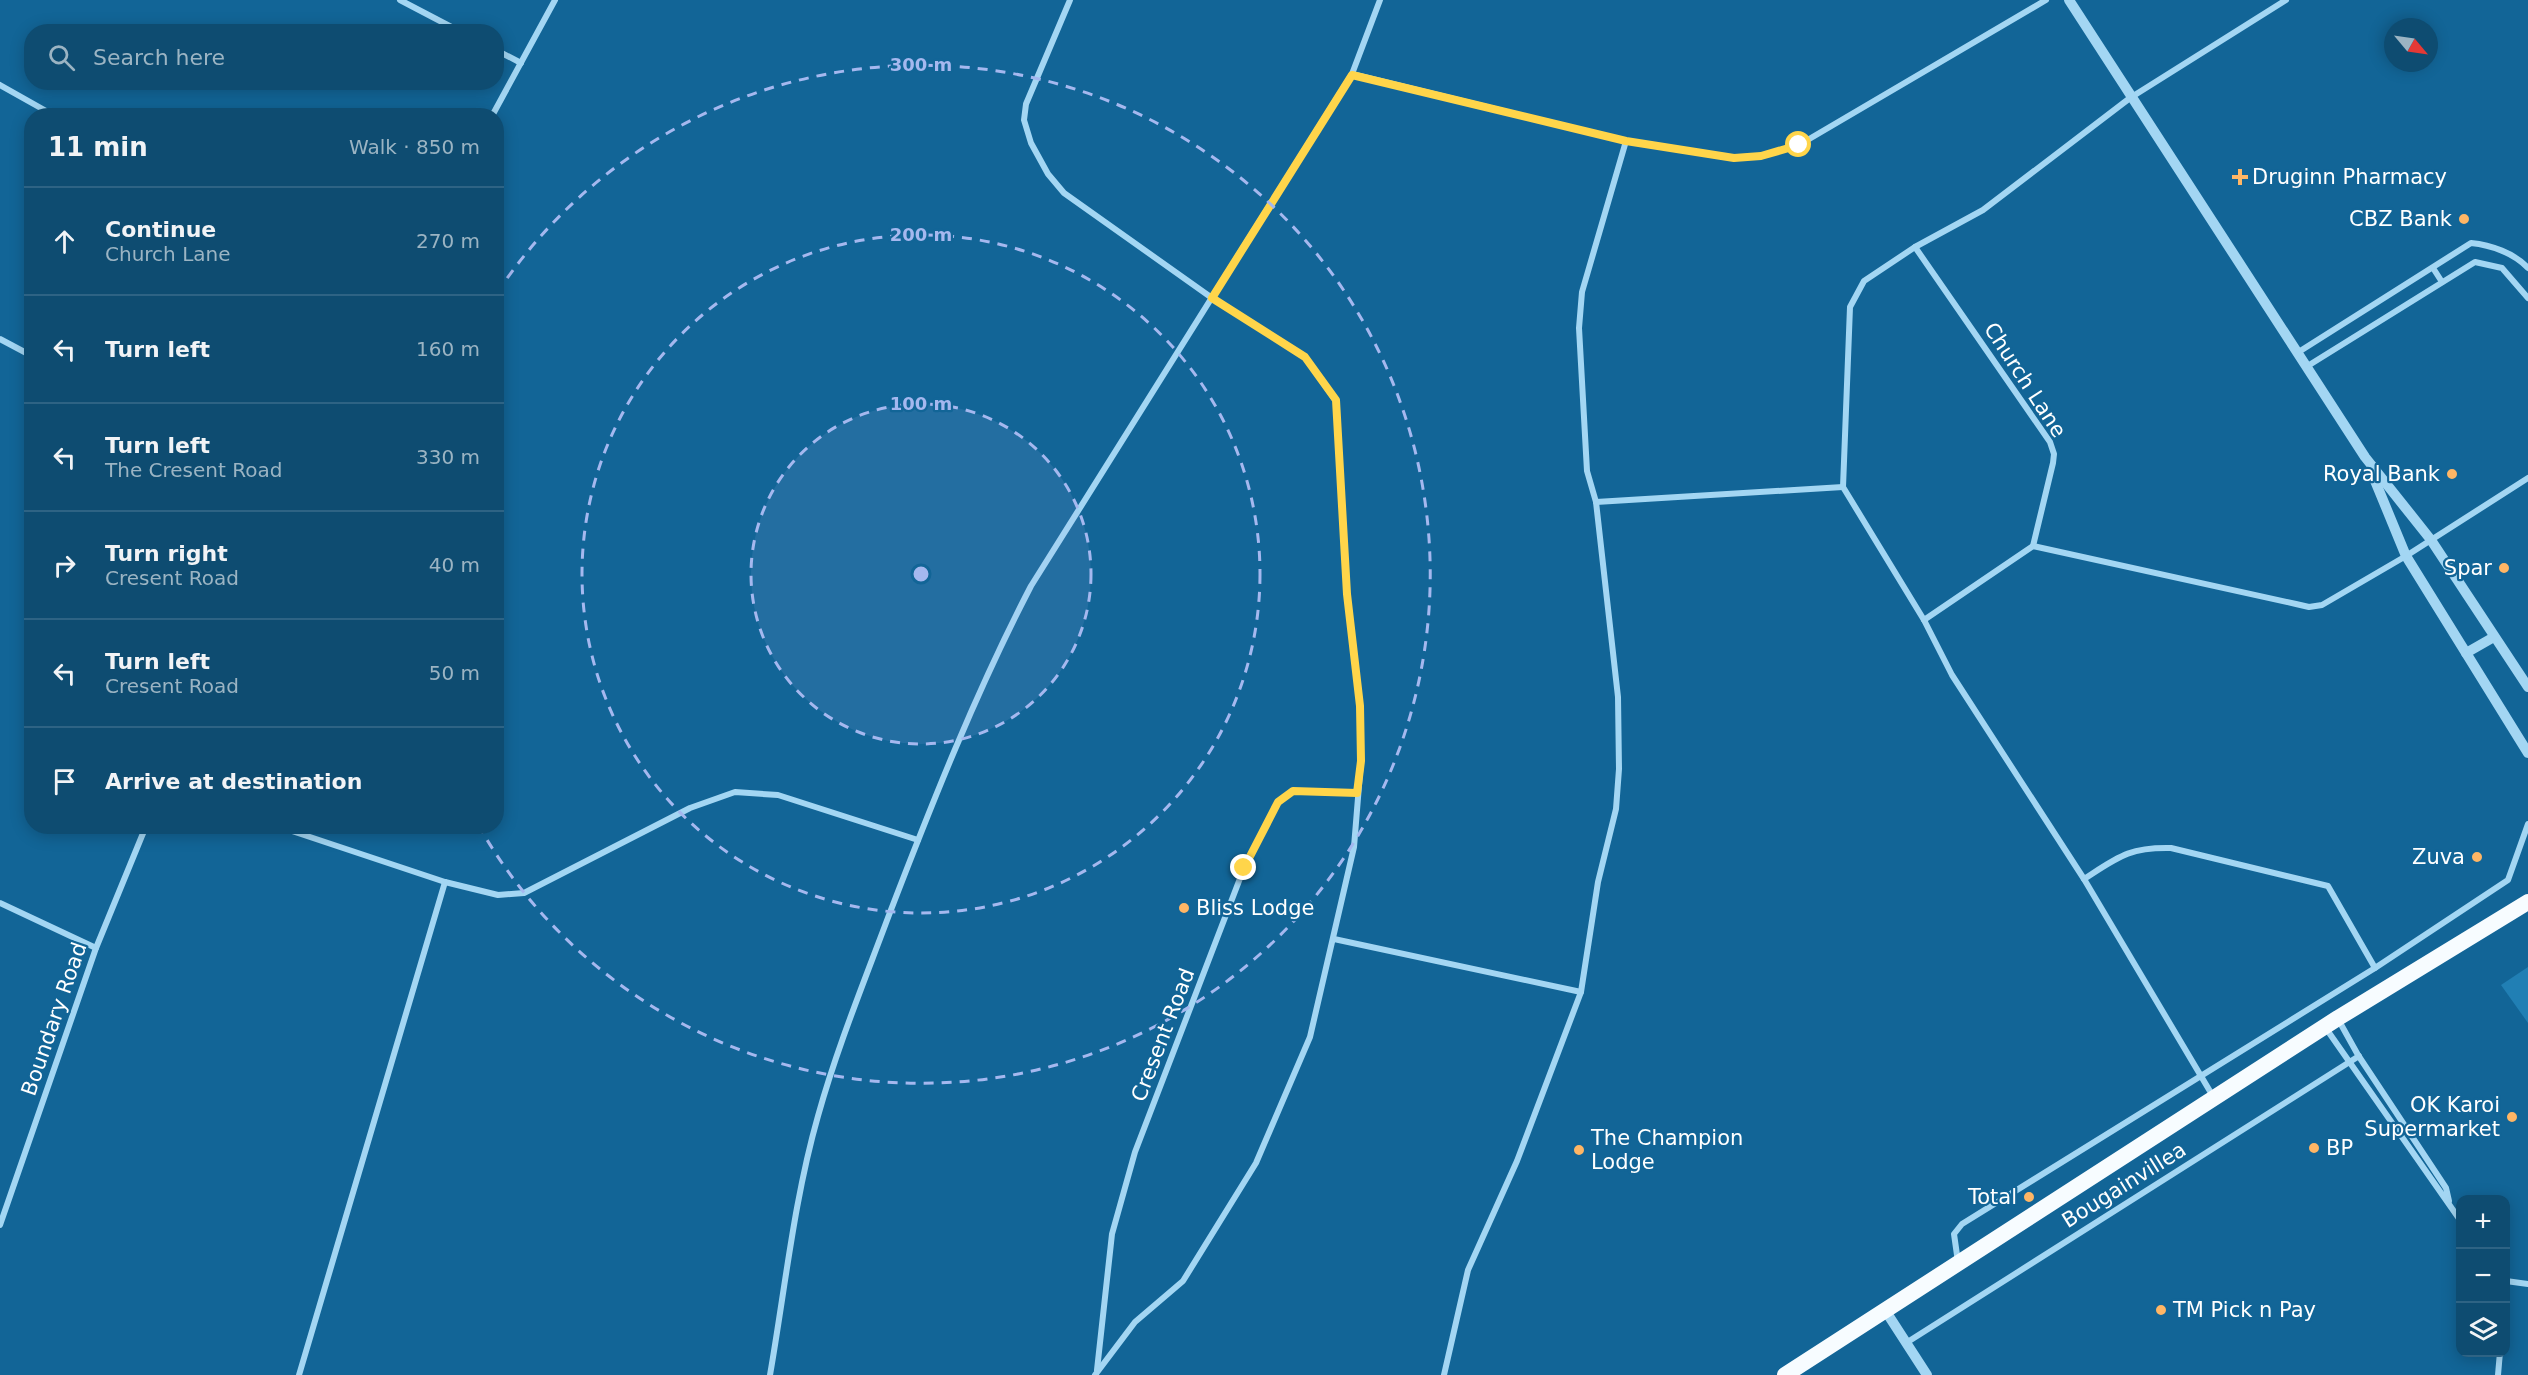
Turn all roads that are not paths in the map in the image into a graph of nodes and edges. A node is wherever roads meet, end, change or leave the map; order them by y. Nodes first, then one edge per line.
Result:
1 (400, 0) edge
2 (555, 0) edge
3 (1071, 0) edge
4 (1380, 0) edge
5 (2046, 0) edge
6 (2069, 0) edge
7 (2286, 0) edge
8 (446, 24) edge
9 (504, 54) edge
10 (521, 63) junction
11 (1352, 75) junction
12 (0, 85) edge
13 (2130, 98) junction
14 (41, 108) edge
15 (496, 108) edge
16 (1626, 141) junction
17 (1915, 247) junction
18 (2433, 268) junction
19 (2528, 268) edge
20 (2442, 282) junction
21 (1212, 298) junction
22 (2528, 298) edge
23 (0, 339) edge
24 (24, 352) edge
25 (2297, 353) junction
26 (2306, 367) junction
27 (2365, 457) junction
28 (2528, 478) edge
29 (1843, 487) junction
30 (1596, 502) junction
31 (2431, 540) junction
32 (2033, 546) junction
33 (2406, 556) junction
34 (1924, 620) junction
35 (2494, 637) junction
36 (2466, 653) junction
37 (2528, 687) edge
38 (2528, 753) edge
39 (1357, 793) junction
40 (2528, 824) edge
41 (143, 834) edge
42 (301, 834) edge
43 (918, 840) junction
44 (2084, 879) junction
45 (445, 882) junction
46 (2528, 902) edge
47 (0, 903) edge
48 (1334, 939) junction
49 (96, 948) junction
50 (2375, 968) junction
51 (1581, 992) junction
52 (2331, 1022) junction
53 (2360, 1056) junction
54 (2351, 1062) junction
55 (2200, 1074) junction
56 (2214, 1098) junction
57 (2450, 1202) junction
58 (2456, 1213) edge
59 (0, 1226) edge
60 (1958, 1262) junction
61 (2510, 1282) edge
62 (2528, 1284) edge
63 (1885, 1310) junction
64 (1906, 1343) junction
65 (2500, 1357) edge
66 (1096, 1373) edge
67 (299, 1375) edge
68 (770, 1375) edge
69 (1444, 1375) edge
70 (1785, 1375) edge
71 (1926, 1375) edge
72 (2498, 1375) edge

1 - 8 street
2 - 10 street
3 - 21 street
4 - 11 street
5 - 16 street
6 - 13 street
7 - 13 street
9 - 10 street
10 - 15 street
11 - 16 street
11 - 21 street
12 - 14 street
13 - 17 street
13 - 25 street
16 - 30 street
17 - 29 street
17 - 32 street, Church Lane
18 - 19 street
18 - 20 street
18 - 25 street
20 - 22 street
20 - 26 street
21 - 39 street
21 - 43 street
23 - 24 street
25 - 26 street
26 - 27 street
27 - 31 street
27 - 33 street
28 - 31 street
29 - 30 street
29 - 34 street
30 - 51 street
31 - 33 street
31 - 35 street
32 - 33 street
32 - 34 street
33 - 36 street
34 - 44 street
35 - 36 street
35 - 37 street
36 - 38 street
39 - 48 street
39 - 66 street, Cresent Road
40 - 50 street
41 - 49 street, Boundary Road
42 - 45 street
43 - 45 street
43 - 68 street
44 - 50 street
44 - 55 street
45 - 67 street
46 - 52 highway
47 - 49 street
48 - 51 street
48 - 66 street
49 - 59 street, Boundary Road
50 - 55 street
51 - 69 street
52 - 53 street
52 - 54 street
52 - 56 highway
53 - 54 street, Bougainvillea
53 - 57 street
54 - 57 street
54 - 64 street, Bougainvillea
55 - 56 street
55 - 60 street
56 - 60 highway
57 - 58 street
60 - 63 highway
61 - 62 street
63 - 64 street
63 - 70 highway
64 - 71 street
65 - 72 street

